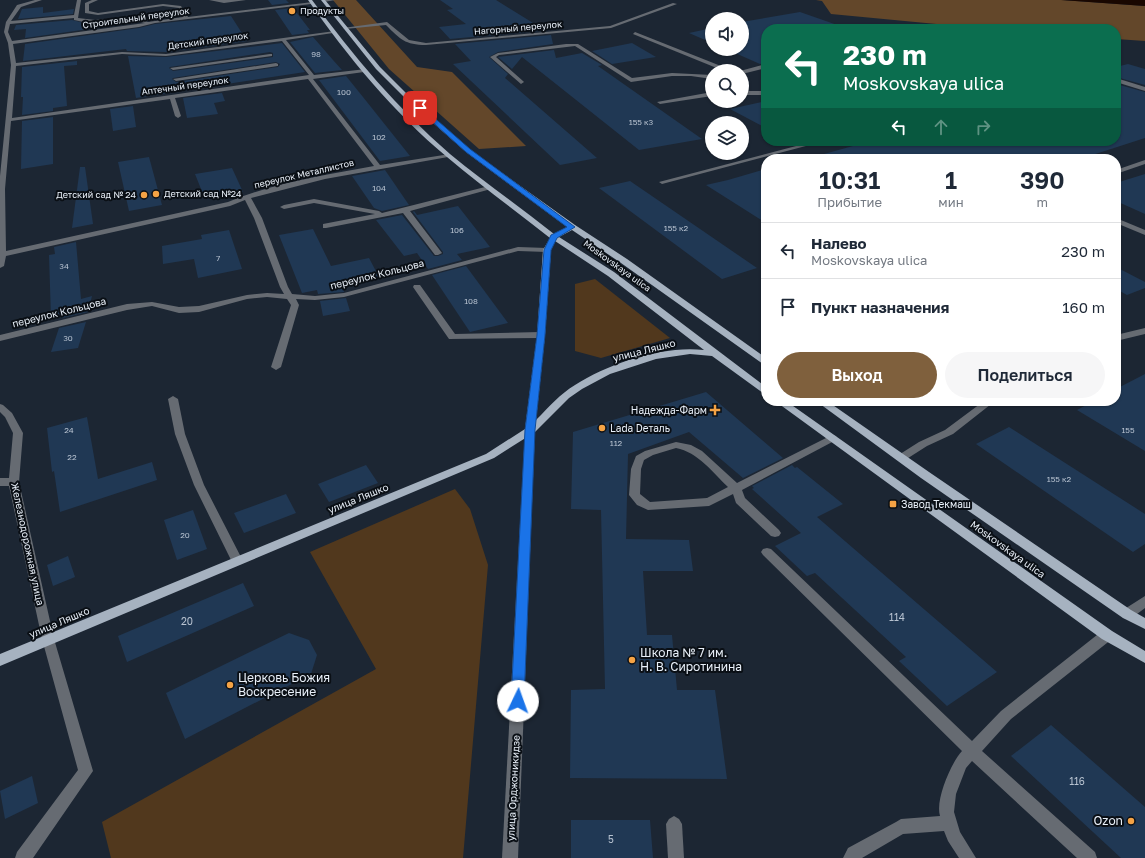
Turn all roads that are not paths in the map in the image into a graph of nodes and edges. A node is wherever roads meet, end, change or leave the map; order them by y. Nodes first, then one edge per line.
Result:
1 (40, 0) edge
2 (79, 0) edge
3 (96, 0) edge
4 (244, 0) edge
5 (323, 0) edge
6 (333, 0) edge
7 (213, 1) edge
8 (311, 1) edge
9 (667, 2) dead end
10 (163, 3) edge
11 (214, 11) junction
12 (76, 16) junction
13 (186, 18) junction
14 (156, 22) junction
15 (8, 23) junction
16 (345, 28) junction
17 (333, 32) junction
18 (635, 33) dead end
19 (283, 39) junction
20 (10, 42) junction
21 (166, 55) junction
22 (270, 55) dead end
23 (712, 64) edge
24 (14, 65) junction
25 (276, 65) dead end
26 (761, 67) edge
27 (173, 68) junction
28 (364, 70) junction
29 (749, 70) edge
30 (705, 76) edge
31 (311, 77) junction
32 (522, 82) dead end
33 (1121, 82) edge
34 (178, 87) junction
35 (1145, 89) edge
36 (749, 91) edge
37 (761, 92) edge
38 (749, 93) edge
39 (753, 93) junction
40 (705, 95) edge
41 (172, 98) junction
42 (660, 102) dead end
43 (178, 116) dead end
44 (9, 120) junction
45 (802, 146) edge
46 (771, 154) edge
47 (448, 155) junction
48 (761, 157) edge
49 (1145, 162) edge
50 (378, 167) junction
51 (1121, 170) edge
52 (662, 182) dead end
53 (489, 188) junction
54 (1, 189) edge
55 (247, 197) junction
56 (284, 207) dead end
57 (405, 210) junction
58 (385, 214) junction
59 (1121, 222) edge
60 (326, 226) dead end
61 (572, 227) junction
62 (1145, 233) edge
63 (554, 237) junction
64 (547, 250) junction
65 (438, 253) dead end
66 (2, 254) junction
67 (0, 266) edge
68 (417, 287) dead end
69 (290, 295) junction
70 (1145, 331) edge
71 (541, 335) junction
72 (1121, 337) edge
73 (0, 338) edge
74 (715, 354) junction
75 (761, 358) edge
76 (276, 367) dead end
77 (761, 387) edge
78 (173, 399) dead end
79 (787, 406) edge
80 (828, 406) edge
81 (983, 406) edge
82 (0, 407) edge
83 (530, 430) junction
84 (832, 438) junction
85 (901, 458) junction
86 (0, 482) edge
87 (14, 482) junction
88 (736, 488) junction
89 (775, 533) dead end
90 (767, 552) dead end
91 (237, 561) junction
92 (1145, 601) edge
93 (1128, 614) junction
94 (1145, 624) edge
95 (1107, 635) junction
96 (48, 639) junction
97 (1145, 658) edge
98 (0, 660) edge
99 (972, 751) junction
100 (948, 823) junction
101 (674, 824) dead end
102 (23, 858) edge
103 (510, 858) edge
104 (676, 858) edge
105 (851, 858) edge
106 (968, 858) edge
107 (1089, 858) edge

1 - 15 street
2 - 12 street
3 - 10 street
4 - 7 street
5 - 6 street
5 - 8 main road
5 - 16 main road, Moskovskaya ulica
7 - 11 street
8 - 11 street, Строительный переулок
8 - 17 main road, Moskovskaya ulica
9 - 16 street, Нагорный переулок
10 - 13 street
11 - 13 street, Строительный переулок
12 - 14 street
12 - 15 street
13 - 14 street, Строительный переулок
14 - 20 street, Строительный переулок
15 - 20 street
16 - 61 main road, Moskovskaya ulica
17 - 19 street, Детский переулок
17 - 28 main road, Moskovskaya ulica
18 - 23 street
19 - 21 street, Детский переулок
19 - 31 street
20 - 24 street
21 - 24 street, Детский переулок
21 - 27 street
22 - 27 street
24 - 44 street
25 - 34 street
26 - 29 street
27 - 34 street
28 - 31 street, Аптечный переулок
28 - 47 main road, Moskovskaya ulica
30 - 32 street
31 - 34 street, Аптечный переулок
31 - 50 street
33 - 35 street
34 - 41 street, Аптечный переулок
36 - 39 street
37 - 39 street
38 - 39 street
40 - 42 street
41 - 43 street
41 - 44 street, Аптечный переулок
44 - 54 street
45 - 46 street
47 - 50 street, переулок Металлистов
47 - 53 main road, Moskovskaya ulica
48 - 52 street
49 - 51 street
50 - 55 street, переулок Металлистов
53 - 57 street
53 - 63 main road, Moskovskaya ulica
54 - 66 street
55 - 66 street, переулок Металлистов
55 - 69 street
56 - 58 street
57 - 58 street
57 - 65 street
58 - 60 street
59 - 62 street
61 - 63 main road
61 - 75 main road, Moskovskaya ulica
63 - 64 main road, улица Орджоникидзе
63 - 74 main road, Moskovskaya ulica
64 - 69 street, переулок Кольцова
64 - 71 main road, улица Орджоникидзе
66 - 67 street
68 - 71 street
69 - 73 street, переулок Кольцова
69 - 76 street
70 - 72 street
71 - 83 main road, улица Орджоникидзе
74 - 77 main road, Moskovskaya ulica
74 - 83 main road, улица Ляшко
78 - 91 street
79 - 84 main road, Moskovskaya ulica
80 - 85 main road, Moskovskaya ulica
81 - 85 street
82 - 87 street, Железнодорожная улица
83 - 91 main road, улица Ляшко
83 - 103 street, улица Орджоникидзе
84 - 88 street
84 - 95 main road, Moskovskaya ulica
85 - 93 main road, Moskovskaya ulica
86 - 87 street
87 - 96 street, Железнодорожная улица
88 - 88 street
88 - 89 street
90 - 99 street
91 - 96 main road, улица Ляшко
92 - 93 street
93 - 94 main road, Moskovskaya ulica
95 - 97 main road, Moskovskaya ulica
95 - 99 street
96 - 98 main road, улица Ляшко
96 - 102 street, Железнодорожная улица
99 - 100 street
99 - 107 street
100 - 105 street
100 - 106 street
101 - 104 street

